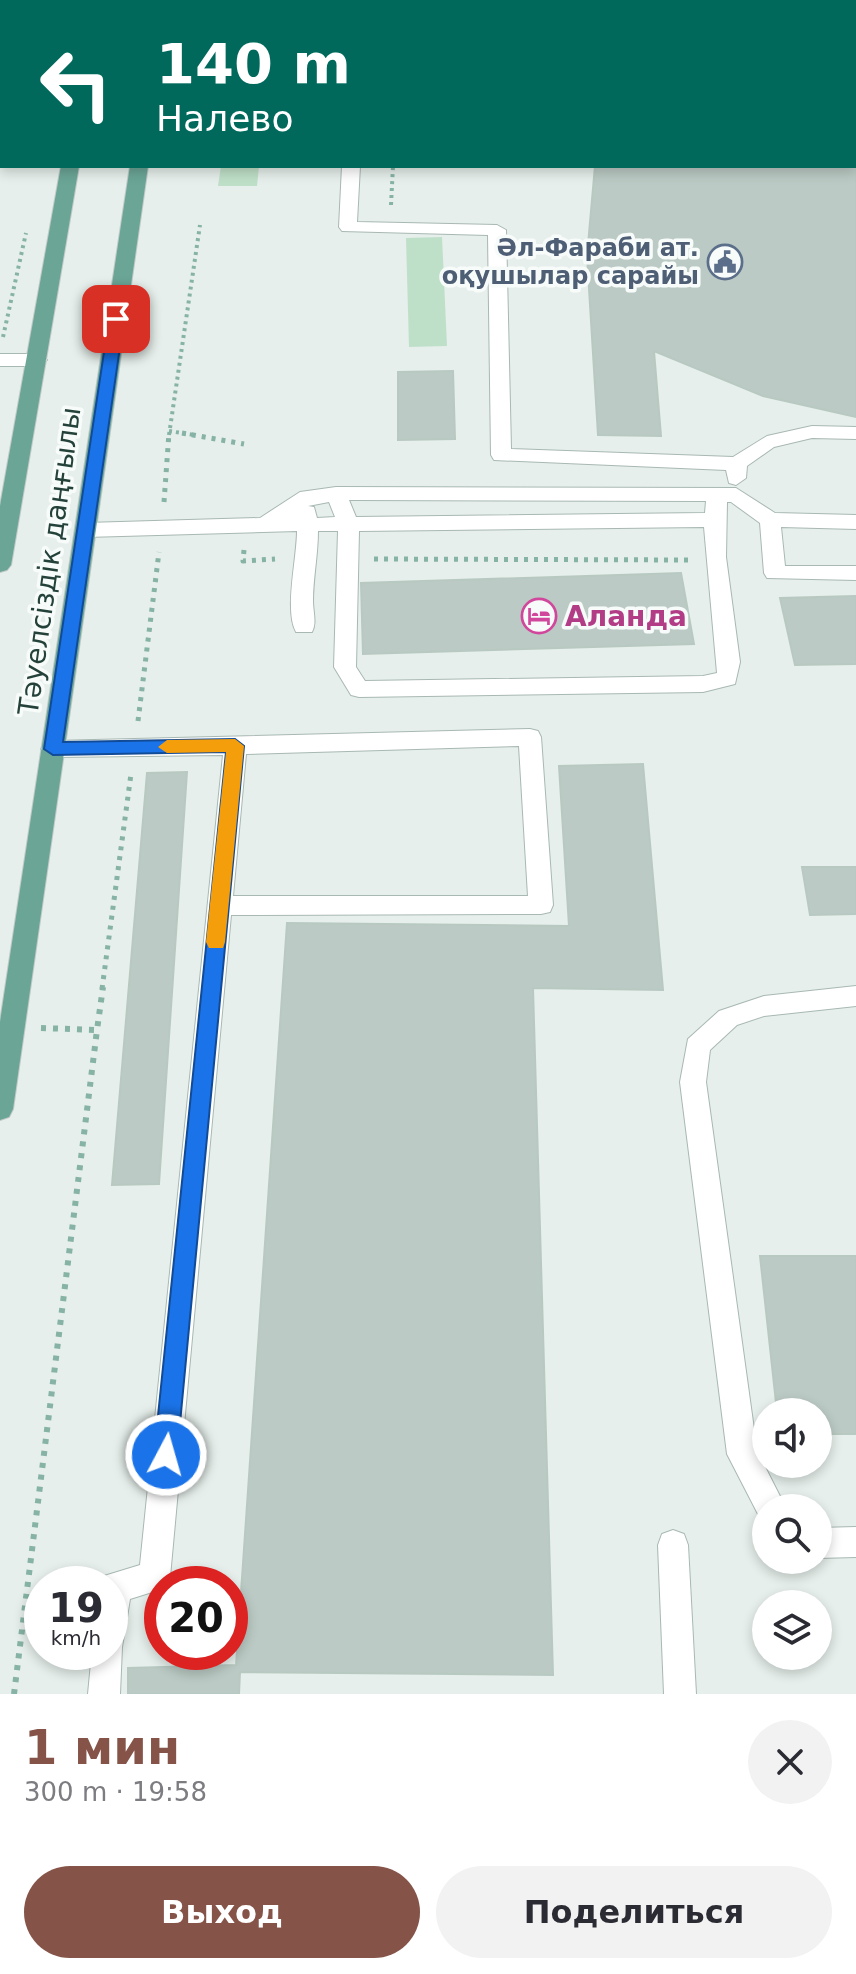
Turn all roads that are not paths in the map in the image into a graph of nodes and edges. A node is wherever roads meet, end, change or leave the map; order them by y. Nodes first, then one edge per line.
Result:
1 (68, 168) edge
2 (139, 168) edge
3 (351, 168) edge
4 (0, 360) edge
5 (37, 360) junction
6 (856, 433) edge
7 (737, 464) junction
8 (336, 494) junction
9 (726, 494) junction
10 (307, 497) junction
11 (713, 520) junction
12 (770, 520) junction
13 (856, 522) edge
14 (264, 525) junction
15 (307, 525) junction
16 (349, 525) junction
17 (86, 530) junction
18 (0, 565) edge
19 (856, 573) edge
20 (304, 627) dead end
21 (235, 746) junction
22 (53, 749) junction
23 (219, 906) junction
24 (856, 996) edge
25 (7, 1040) edge
26 (0, 1109) edge
27 (763, 1494) edge
28 (856, 1542) edge
29 (832, 1543) edge
30 (673, 1545) dead end
31 (128, 1584) edge
32 (106, 1670) edge
33 (104, 1694) edge
34 (680, 1694) edge

1 - 5 main road, Тәуелсіздік даңғылы
2 - 17 main road, Тәуелсіздік даңғылы
3 - 7 lane
4 - 5 lane
5 - 18 main road, Тәуелсіздік даңғылы
6 - 7 lane
7 - 9 lane
8 - 9 lane
8 - 10 lane
8 - 16 lane
9 - 11 lane
9 - 12 lane
10 - 14 lane
10 - 15 lane
11 - 16 lane
11 - 16 lane
12 - 13 lane
12 - 19 lane
14 - 15 lane
14 - 17 lane
15 - 16 lane
15 - 20 lane
17 - 22 main road, Тәуелсіздік даңғылы
21 - 22 lane
21 - 23 lane
21 - 23 lane
22 - 25 main road, Тәуелсіздік даңғылы
23 - 31 lane
24 - 27 lane
25 - 26 main road, Тәуелсіздік даңғылы
28 - 29 lane
30 - 34 lane
32 - 33 lane

